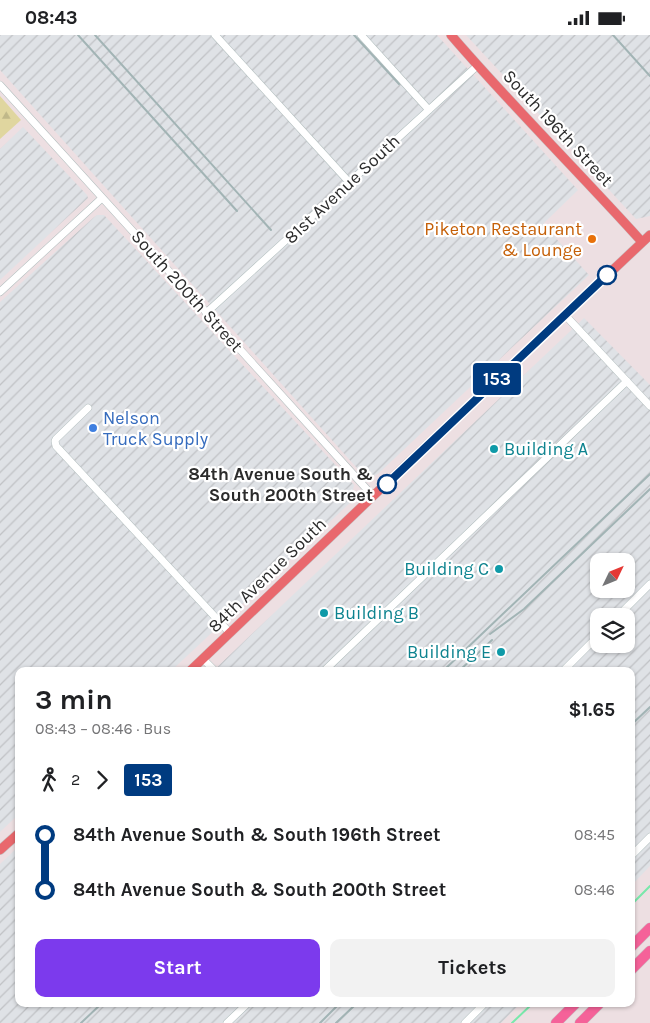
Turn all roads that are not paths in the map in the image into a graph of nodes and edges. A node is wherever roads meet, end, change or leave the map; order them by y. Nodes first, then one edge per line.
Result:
1 (215, 35) edge
2 (361, 35) edge
3 (451, 35) edge
4 (477, 65) junction
5 (0, 85) edge
6 (429, 110) junction
7 (349, 183) junction
8 (102, 198) junction
9 (650, 235) edge
10 (642, 242) junction
11 (0, 291) edge
12 (206, 313) junction
13 (565, 315) junction
14 (627, 381) junction
15 (650, 405) edge
16 (88, 409) dead end
17 (373, 496) junction
18 (650, 584) edge
19 (626, 608) edge
20 (230, 633) junction
21 (590, 644) edge
22 (203, 659) junction
23 (194, 667) edge
24 (211, 667) edge
25 (328, 667) edge
26 (567, 667) edge
27 (15, 837) edge
28 (650, 837) edge
29 (0, 850) edge
30 (635, 852) edge
31 (650, 928) edge
32 (635, 943) edge
33 (650, 951) edge
34 (635, 966) edge
35 (245, 1007) edge
36 (481, 1007) edge
37 (572, 1007) edge
38 (596, 1007) edge
39 (228, 1023) edge
40 (465, 1023) edge
41 (556, 1023) edge
42 (580, 1023) edge

1 - 7 street
2 - 6 street
3 - 4 main road, South 196th Street
4 - 6 street, 81st Avenue South
4 - 10 main road, South 196th Street
5 - 8 street, South 200th Street
6 - 7 street, 81st Avenue South
7 - 12 street, 81st Avenue South
8 - 11 street
8 - 12 street, South 200th Street
9 - 10 main road, 84th Avenue South
10 - 13 main road, 84th Avenue South
12 - 17 street, South 200th Street
13 - 14 street
13 - 17 main road, 84th Avenue South
14 - 15 street
14 - 25 street
16 - 20 street
17 - 20 main road, 84th Avenue South
18 - 19 street
20 - 22 main road, 84th Avenue South
21 - 26 street
22 - 23 main road, 84th Avenue South
22 - 24 street
27 - 29 main road
28 - 30 street
31 - 32 highway
33 - 34 highway
35 - 39 street
36 - 40 street
37 - 41 highway
38 - 42 highway

